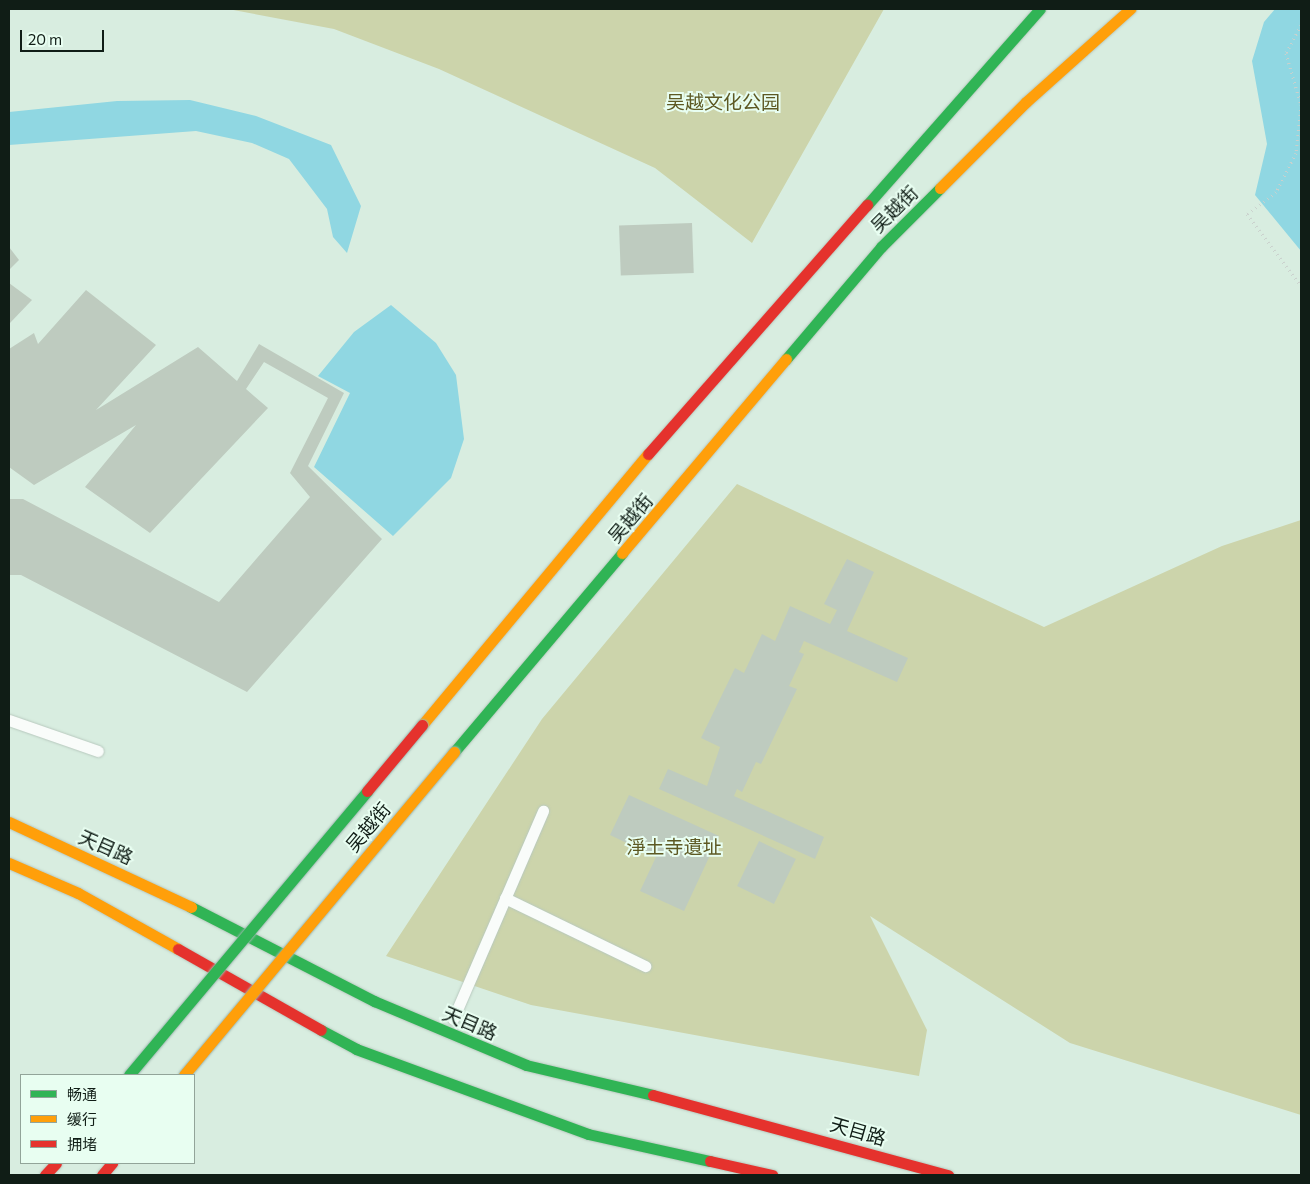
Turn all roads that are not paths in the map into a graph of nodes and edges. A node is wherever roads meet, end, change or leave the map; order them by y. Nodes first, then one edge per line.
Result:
1 (1040, 9) edge
2 (1130, 9) edge
3 (9, 720) edge
4 (98, 751) dead end
5 (543, 811) dead end
6 (9, 822) edge
7 (9, 863) edge
8 (505, 898) junction
9 (645, 966) dead end
10 (453, 1020) dead end
11 (130, 1074) edge
12 (185, 1074) edge
13 (55, 1164) edge
14 (111, 1164) edge
15 (46, 1175) edge
16 (102, 1175) edge
17 (772, 1175) edge
18 (948, 1175) edge

1 - 11 main road, 吴越街, bridge
2 - 12 main road, 吴越街, bridge
3 - 4 lane
5 - 8 lane
6 - 18 main road, 天目路
7 - 17 main road
8 - 9 lane
8 - 10 lane
13 - 15 main road
14 - 16 main road

